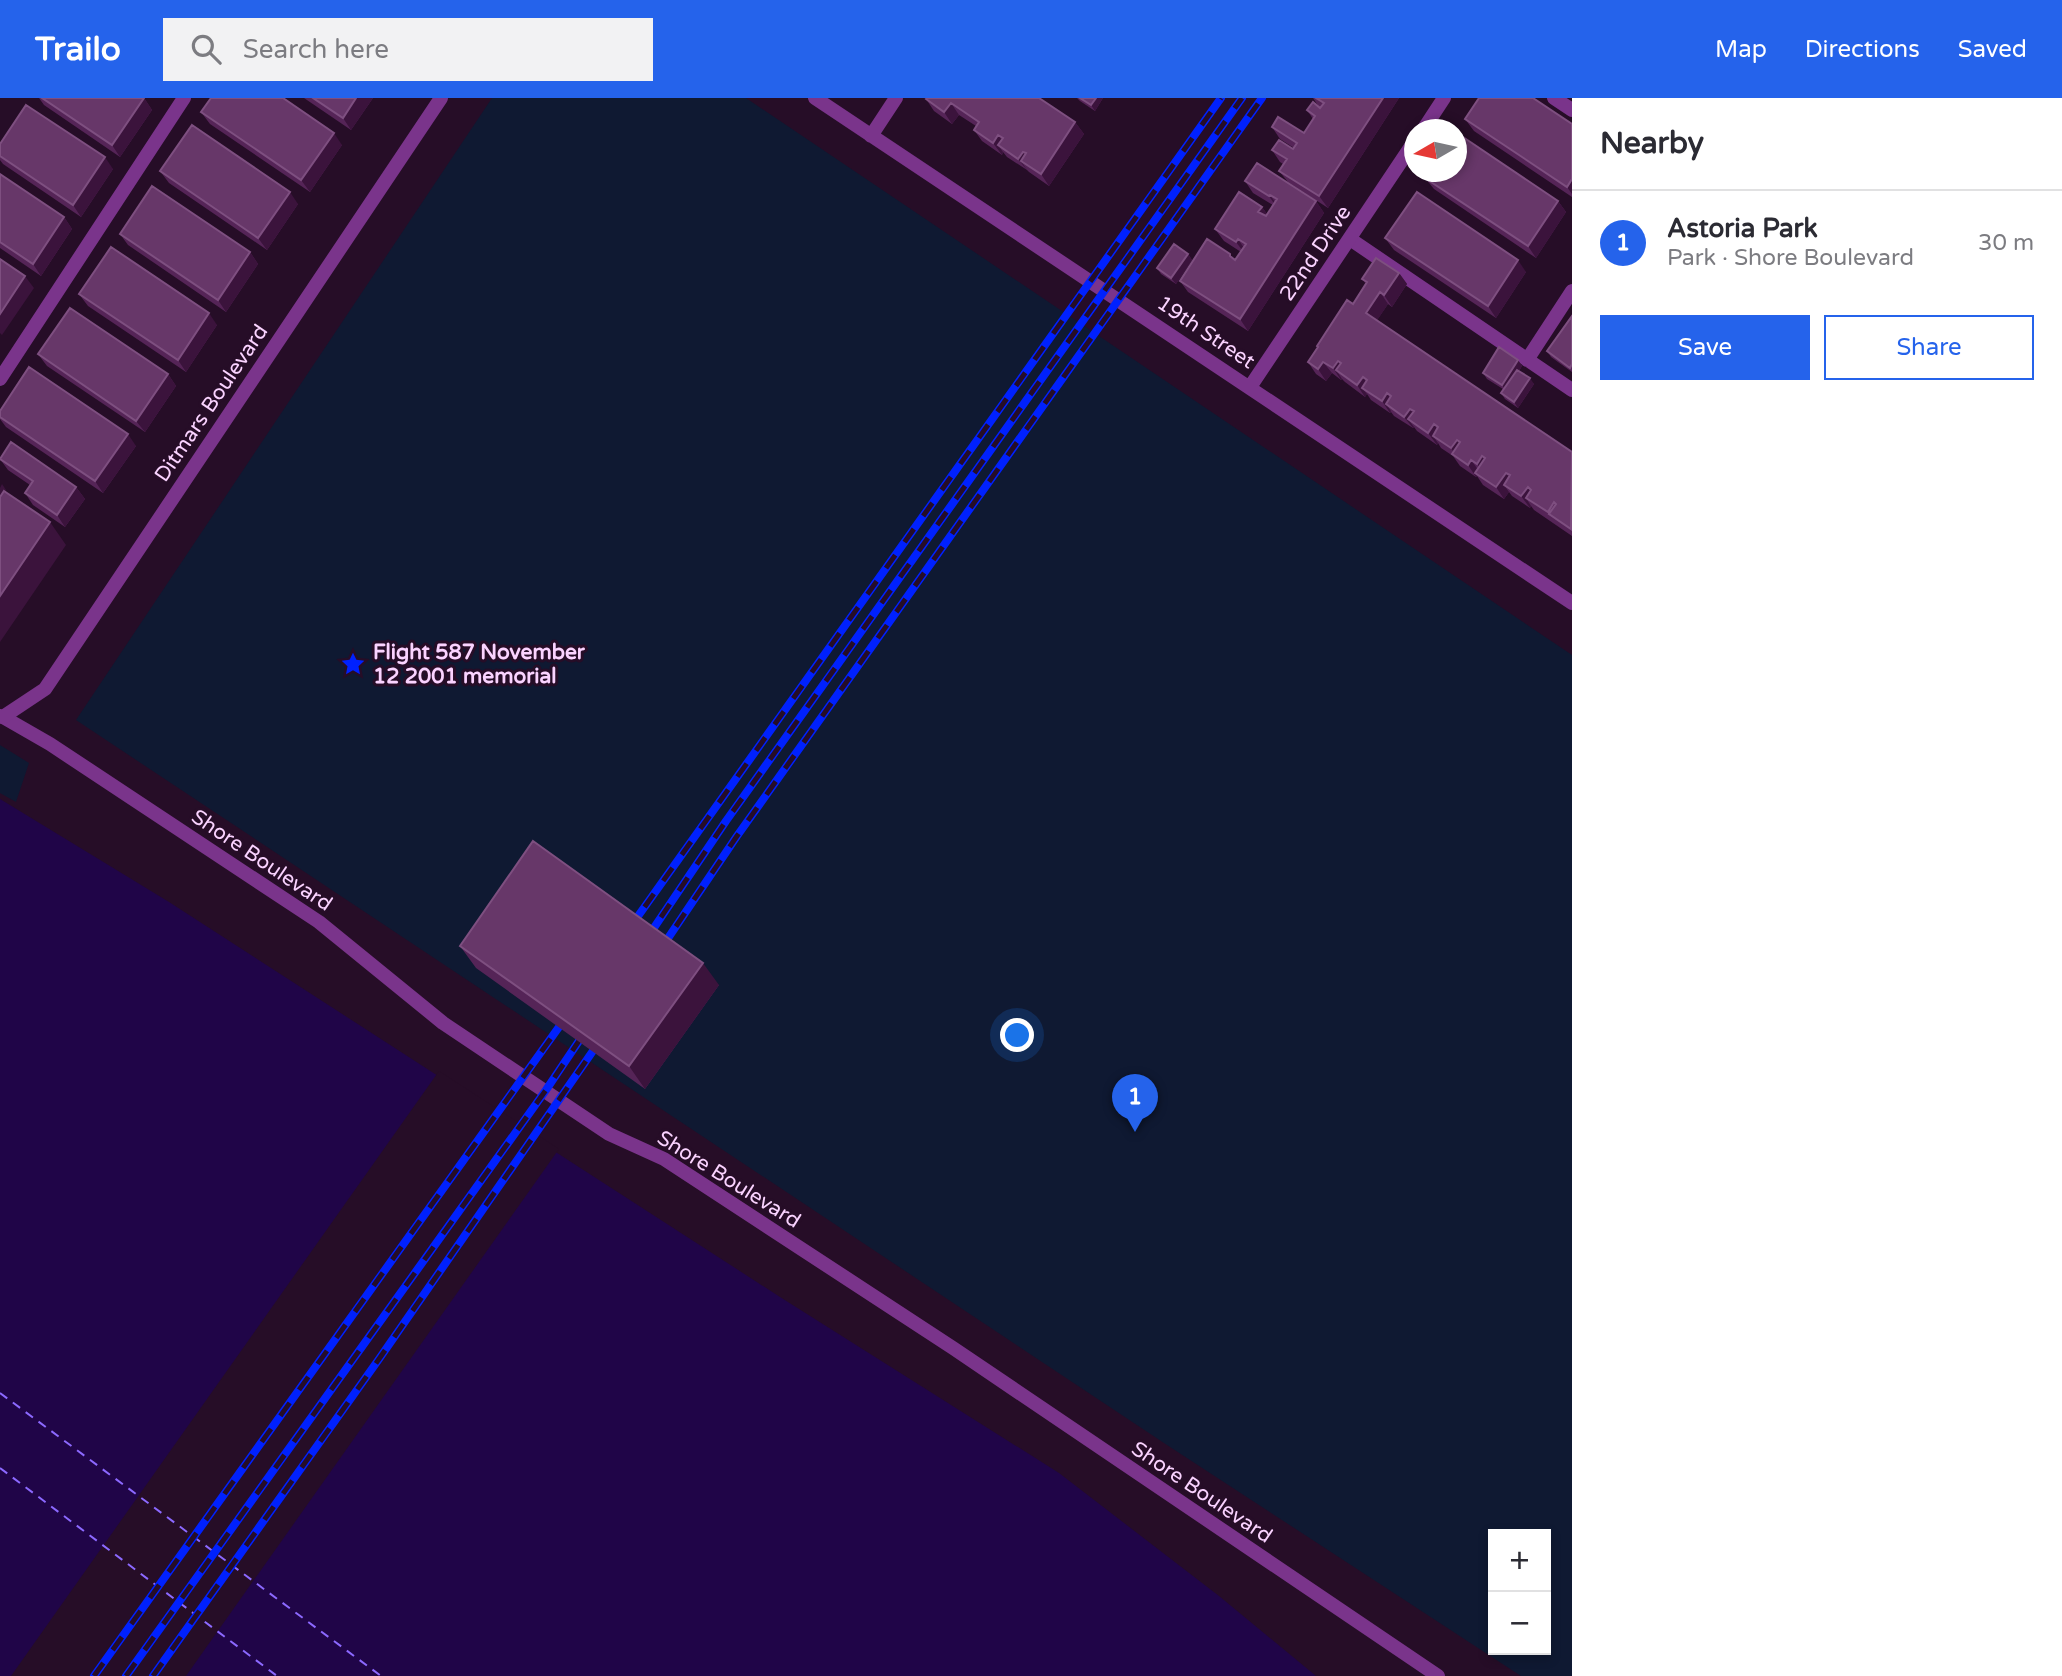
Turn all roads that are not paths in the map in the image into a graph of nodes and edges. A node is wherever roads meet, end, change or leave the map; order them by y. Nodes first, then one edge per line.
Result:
1 (184, 98) edge
2 (441, 98) edge
3 (815, 98) edge
4 (896, 98) edge
5 (1444, 98) edge
6 (1555, 98) edge
7 (1572, 110) edge
8 (1430, 119) edge
9 (872, 136) junction
10 (1404, 158) edge
11 (1350, 239) junction
12 (1572, 291) edge
13 (1527, 360) junction
14 (0, 379) edge
15 (1250, 387) junction
16 (1572, 390) edge
17 (1572, 603) edge
18 (2, 717) edge
19 (1438, 1676) edge

1 - 14 street
2 - 18 street, Ditmars Boulevard
3 - 9 street, 19th Street
4 - 9 street
5 - 8 street
6 - 7 street
9 - 15 street, 19th Street
10 - 11 street, 22nd Drive
11 - 13 street
11 - 15 street, 22nd Drive
12 - 13 street
13 - 16 street
15 - 17 street, 19th Street
18 - 19 street, Shore Boulevard

